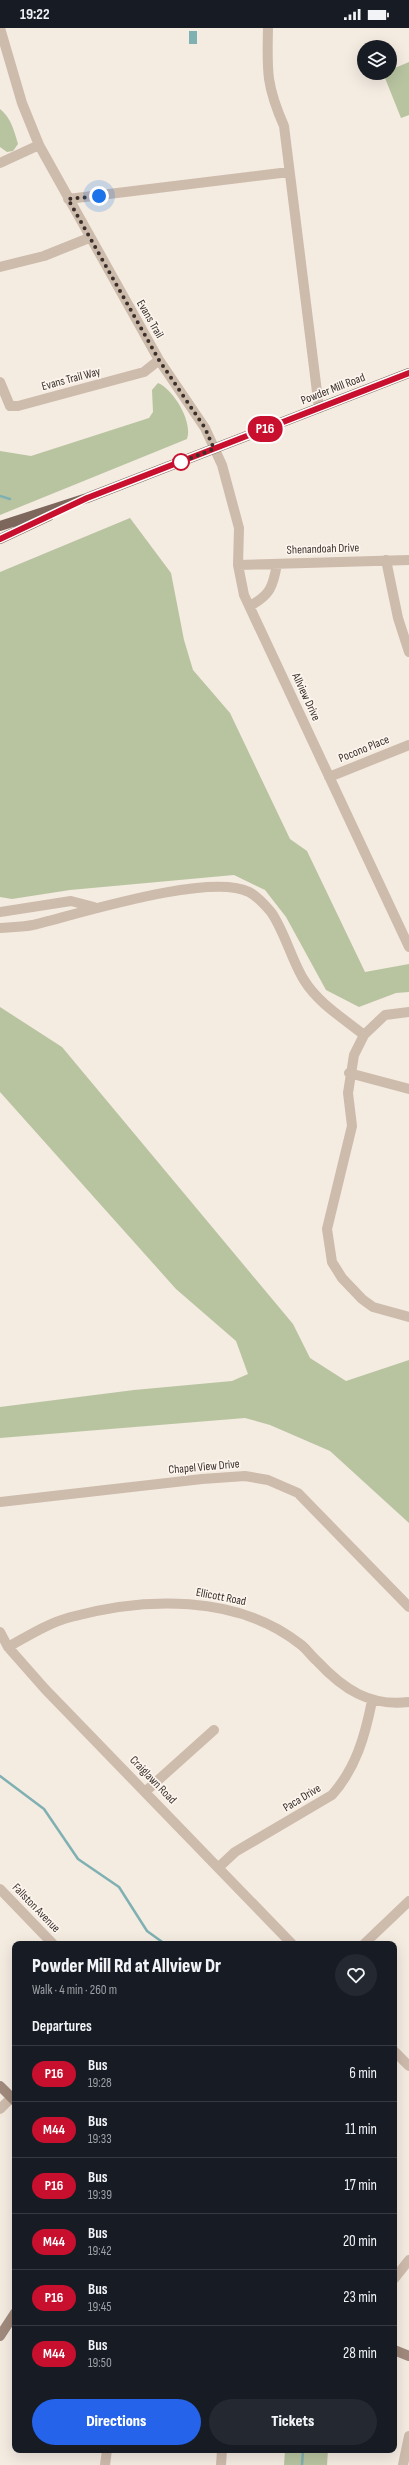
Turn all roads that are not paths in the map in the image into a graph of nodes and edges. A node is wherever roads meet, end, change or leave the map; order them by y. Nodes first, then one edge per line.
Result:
1 (0, 28) edge
2 (268, 28) edge
3 (39, 145) junction
4 (0, 163) edge
5 (289, 172) junction
6 (68, 199) junction
7 (89, 238) junction
8 (0, 267) edge
9 (159, 360) junction
10 (409, 373) edge
11 (0, 382) edge
12 (319, 408) junction
13 (214, 449) junction
14 (87, 498) junction
15 (0, 526) edge
16 (0, 539) edge
17 (386, 560) junction
18 (409, 560) edge
19 (277, 564) junction
20 (238, 565) junction
21 (250, 606) junction
22 (409, 652) edge
23 (409, 745) edge
24 (329, 777) junction
25 (96, 907) junction
26 (0, 912) edge
27 (73, 914) junction
28 (0, 923) edge
29 (0, 928) edge
30 (409, 947) edge
31 (409, 1012) edge
32 (364, 1035) junction
33 (350, 1073) junction
34 (409, 1089) edge
35 (409, 1317) edge
36 (0, 1502) edge
37 (409, 1607) edge
38 (0, 1632) edge
39 (8, 1647) junction
40 (372, 1701) junction
41 (409, 1702) edge
42 (214, 1730) dead end
43 (146, 1791) junction
44 (220, 1867) junction
45 (0, 1890) edge
46 (409, 1901) edge
47 (50, 1941) edge
48 (289, 1941) edge
49 (367, 1941) edge
50 (397, 2054) edge
51 (409, 2066) edge
52 (0, 2086) edge
53 (12, 2098) edge
54 (12, 2100) edge
55 (0, 2109) edge
56 (409, 2260) edge
57 (397, 2275) edge
58 (12, 2318) edge
59 (0, 2336) edge
60 (397, 2351) edge
61 (409, 2356) edge
62 (409, 2436) edge
63 (107, 2453) edge
64 (222, 2453) edge
65 (105, 2465) edge
66 (222, 2465) edge
67 (403, 2465) edge

1 - 3 street, Evans Trail
2 - 5 street
3 - 4 street
3 - 6 street, Evans Trail
5 - 6 street
5 - 12 street
6 - 7 street, Evans Trail
7 - 8 street
7 - 9 street, Evans Trail
9 - 11 street, Evans Trail Way
9 - 13 street, Evans Trail
10 - 12 main road, Powder Mill Road
12 - 13 main road, Powder Mill Road
13 - 14 main road, Powder Mill Road
13 - 20 street, Allview Drive
14 - 15 main road, Powder Mill Road
14 - 16 main road, Powder Mill Road
17 - 18 street, Shenandoah Drive
17 - 19 street, Shenandoah Drive
17 - 22 street
19 - 20 street, Shenandoah Drive
19 - 21 street
20 - 21 street, Allview Drive
21 - 24 street, Allview Drive
23 - 24 street, Pocono Place
24 - 30 street, Allview Drive
25 - 26 street
25 - 27 street
25 - 32 street
27 - 28 street
27 - 29 street
31 - 32 street
32 - 33 street
33 - 34 street
33 - 35 street
36 - 37 street, Chapel View Drive
38 - 39 street, Craiglawn Road
39 - 40 street, Ellicott Road
39 - 43 street, Craiglawn Road
40 - 41 street, Ellicott Road
40 - 44 street, Paca Drive
42 - 43 street
43 - 44 street, Craiglawn Road
44 - 48 street, Craiglawn Road
45 - 47 street, Fallston Avenue
46 - 49 street
50 - 51 street
52 - 53 street
54 - 55 street
56 - 57 street
58 - 59 street
60 - 61 street
62 - 67 street
63 - 65 street
64 - 66 street

